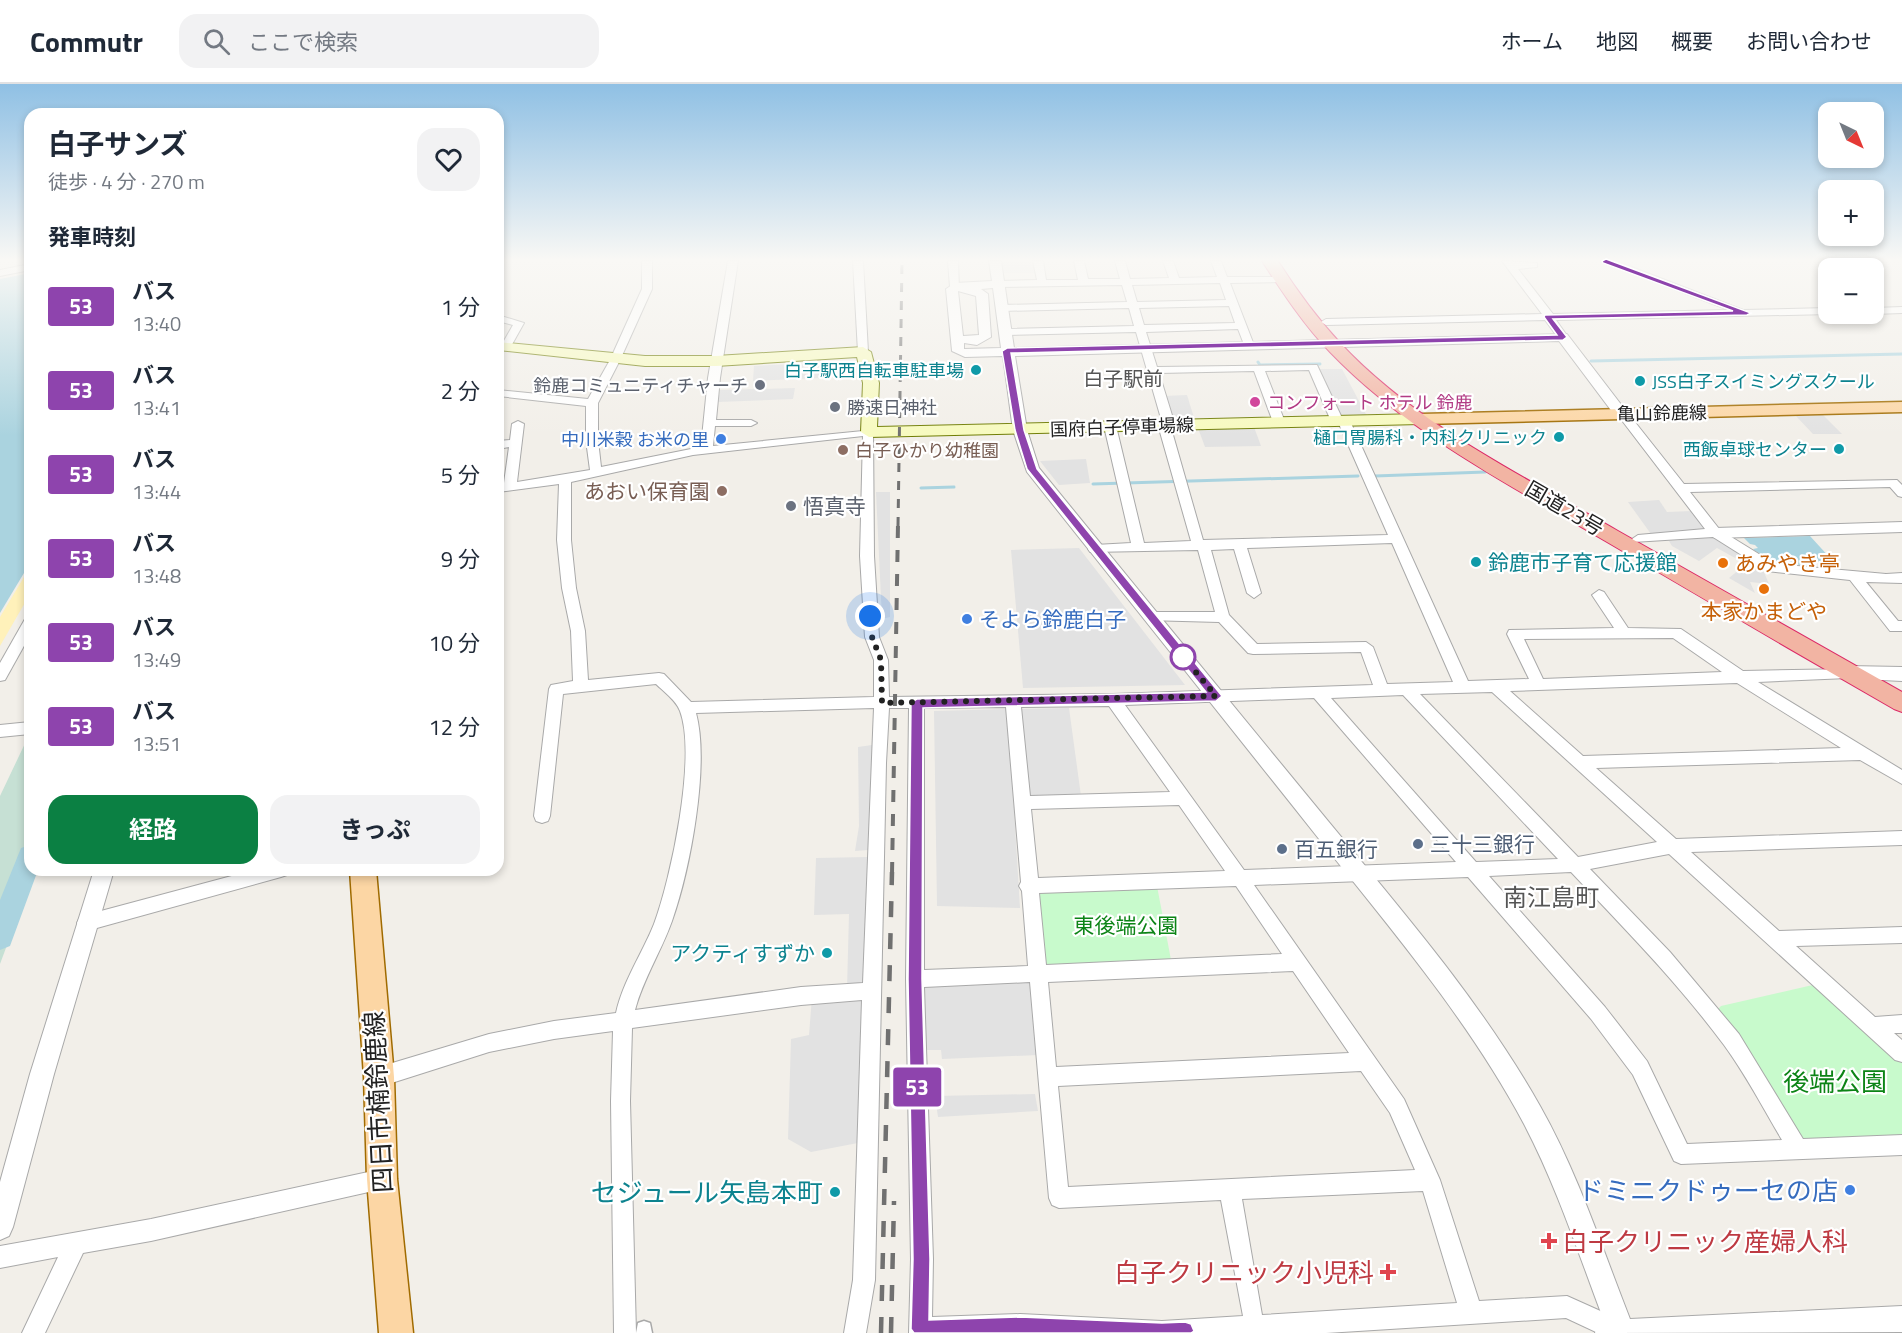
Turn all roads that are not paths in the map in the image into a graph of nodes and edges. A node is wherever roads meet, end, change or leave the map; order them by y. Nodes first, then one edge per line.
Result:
1 (504, 319) edge
2 (633, 319) edge
3 (723, 319) edge
4 (861, 319) edge
5 (955, 319) edge
6 (984, 319) edge
7 (1003, 319) edge
8 (1137, 319) edge
9 (1238, 319) edge
10 (1312, 319) edge
11 (1324, 319) edge
12 (1447, 319) edge
13 (1551, 319) edge
14 (1326, 322) junction
15 (1241, 326) junction
16 (1140, 329) junction
17 (1004, 332) junction
18 (1563, 337) junction
19 (955, 338) junction
20 (504, 343) edge
21 (1338, 343) junction
22 (1248, 345) junction
23 (504, 346) edge
24 (1144, 347) junction
25 (1007, 351) junction
26 (863, 352) junction
27 (615, 360) junction
28 (716, 362) junction
29 (1257, 368) junction
30 (1152, 370) junction
31 (504, 394) edge
32 (592, 403) junction
33 (1902, 407) edge
34 (1622, 414) junction
35 (1430, 419) junction
36 (1341, 421) junction
37 (1280, 422) junction
38 (709, 423) junction
39 (751, 423) dead end
40 (518, 424) dead end
41 (1166, 425) junction
42 (1110, 426) junction
43 (1020, 430) junction
44 (869, 432) junction
45 (516, 443) junction
46 (504, 444) edge
47 (707, 449) junction
48 (596, 473) junction
49 (565, 479) junction
50 (504, 487) edge
51 (1680, 488) junction
52 (1902, 493) edge
53 (1902, 527) edge
54 (1715, 533) junction
55 (1638, 538) junction
56 (1396, 539) junction
57 (1239, 543) junction
58 (1201, 544) junction
59 (1138, 546) junction
60 (1095, 549) junction
61 (1854, 576) junction
62 (1902, 578) edge
63 (1254, 593) dead end
64 (1599, 595) dead end
65 (1151, 617) junction
66 (1223, 617) junction
67 (1902, 626) edge
68 (1624, 633) junction
69 (24, 634) edge
70 (1848, 673) junction
71 (1902, 674) edge
72 (1876, 675) junction
73 (0, 676) edge
74 (1740, 677) junction
75 (1539, 685) junction
76 (581, 686) junction
77 (1463, 687) junction
78 (1496, 687) junction
79 (1382, 690) junction
80 (1407, 690) junction
81 (1902, 690) edge
82 (1316, 692) junction
83 (1216, 696) junction
84 (1113, 700) junction
85 (1013, 702) junction
86 (882, 703) junction
87 (917, 703) junction
88 (1902, 703) edge
89 (687, 708) junction
90 (24, 729) edge
91 (0, 731) edge
92 (1862, 754) junction
93 (1579, 762) junction
94 (1902, 778) edge
95 (1181, 798) junction
96 (1021, 803) junction
97 (542, 816) dead end
98 (1902, 838) edge
99 (1673, 846) junction
100 (1575, 865) junction
101 (1473, 869) junction
102 (1359, 874) junction
103 (102, 876) edge
104 (259, 876) edge
105 (363, 876) edge
106 (1240, 878) junction
107 (1028, 886) junction
108 (86, 923) junction
109 (1902, 935) edge
110 (1775, 939) junction
111 (1299, 962) junction
112 (1038, 974) junction
113 (915, 979) junction
114 (872, 991) junction
115 (624, 1020) junction
116 (1902, 1024) edge
117 (1872, 1026) junction
118 (1902, 1053) edge
119 (1367, 1061) junction
120 (378, 1077) junction
121 (1047, 1077) junction
122 (1902, 1145) edge
123 (1798, 1149) junction
124 (382, 1179) junction
125 (1430, 1180) junction
126 (1229, 1188) junction
127 (0, 1227) edge
128 (76, 1244) junction
129 (0, 1257) edge
130 (1468, 1303) dead end
131 (1252, 1312) dead end
132 (1902, 1319) edge
133 (920, 1331) edge
134 (637, 1332) edge
135 (33, 1333) edge
136 (396, 1333) edge
137 (855, 1333) edge
138 (1608, 1333) edge
139 (1622, 1333) edge

1 - 20 street
2 - 27 street
3 - 28 street
4 - 26 street
5 - 19 street
6 - 19 street
7 - 17 street
8 - 16 street
9 - 15 street
10 - 21 highway, 国道23号
11 - 14 highway, 国道23号
12 - 14 street
13 - 18 street
14 - 21 highway, 国道23号
15 - 16 street
15 - 22 street
16 - 17 street
16 - 24 street
17 - 25 street
18 - 21 street
18 - 34 street
19 - 25 street
21 - 22 street
21 - 35 highway, 国道23号
22 - 24 street
22 - 29 street
23 - 27 main road
24 - 25 street
24 - 30 street
25 - 43 street
26 - 28 main road
26 - 44 main road
27 - 28 main road
27 - 32 street
28 - 38 street
29 - 30 street
29 - 36 street
29 - 37 street
30 - 41 street
31 - 32 street
32 - 48 street
33 - 34 main road, 亀山鈴鹿線
34 - 35 main road, 亀山鈴鹿線
34 - 51 street
35 - 36 main road, 国府白子停車場線
35 - 55 highway, 国道23号
35 - 70 highway, 国道23号
36 - 37 main road, 国府白子停車場線
36 - 56 street
37 - 41 main road, 国府白子停車場線
38 - 39 street
38 - 47 street
40 - 45 street
41 - 42 main road, 国府白子停車場線
41 - 58 street
42 - 43 main road, 国府白子停車場線
42 - 59 street
43 - 44 main road, 国府白子停車場線
43 - 60 street
44 - 47 street
44 - 86 street
45 - 46 street
45 - 50 street
47 - 48 street
48 - 49 street
49 - 50 street
49 - 76 street
51 - 52 street
51 - 54 street
53 - 54 street
54 - 55 street
54 - 61 street
55 - 72 highway, 国道23号
56 - 57 street
56 - 77 street
57 - 58 street
57 - 63 street
58 - 59 street
58 - 66 street
59 - 60 street
60 - 65 street
61 - 62 street
61 - 67 street
64 - 68 street
65 - 66 street
65 - 83 street
66 - 79 street
68 - 74 street
68 - 75 street
69 - 73 street
70 - 72 street
70 - 74 street
70 - 88 highway, 国道23号
71 - 72 street
72 - 81 highway, 国道23号
74 - 75 street
74 - 92 street
75 - 78 street
76 - 89 street
76 - 97 street
77 - 78 street
77 - 80 street
78 - 93 street
79 - 80 street
79 - 82 street
80 - 100 street
82 - 83 street
82 - 101 street
83 - 84 street
83 - 102 street
84 - 85 street
84 - 95 street
85 - 87 street
85 - 96 street
86 - 87 street
86 - 89 street
86 - 114 street
87 - 113 street
89 - 115 street
90 - 91 street
92 - 93 street
92 - 94 street
93 - 99 street
95 - 96 street
95 - 106 street
96 - 107 street
98 - 99 street
99 - 100 street
99 - 110 street
100 - 101 street
100 - 123 street
101 - 102 street
101 - 123 street
102 - 106 street
102 - 139 street
103 - 108 street
104 - 108 street
105 - 120 main road, 四日市楠鈴鹿線
106 - 107 street
106 - 111 street
107 - 112 street
108 - 127 street
109 - 110 street
110 - 117 street
111 - 112 street
111 - 119 street
112 - 113 street
112 - 121 street
113 - 133 street
114 - 115 street
114 - 137 street
115 - 120 street
115 - 134 street
116 - 117 street
117 - 118 street
119 - 121 street
119 - 125 street
120 - 124 main road, 四日市楠鈴鹿線
121 - 126 street
122 - 123 street
124 - 128 street
124 - 136 main road, 四日市楠鈴鹿線
125 - 126 street
125 - 130 street
126 - 131 street
128 - 129 street
128 - 135 street
132 - 139 street
133 - 139 street
138 - 139 street

